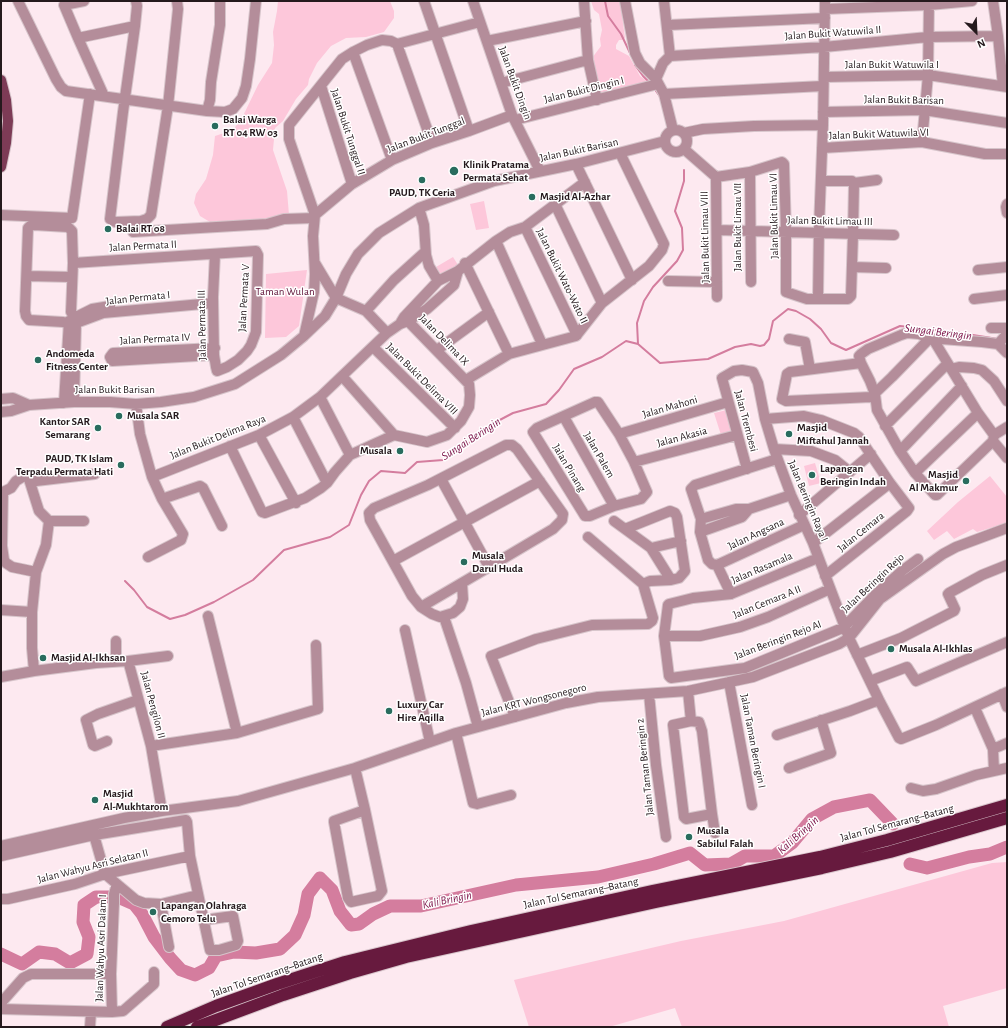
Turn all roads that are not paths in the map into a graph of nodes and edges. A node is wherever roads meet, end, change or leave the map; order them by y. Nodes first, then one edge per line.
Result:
1 (18, 1) edge
2 (84, 1) edge
3 (136, 1) edge
4 (177, 1) edge
5 (220, 1) edge
6 (256, 1) edge
7 (424, 1) edge
8 (584, 1) edge
9 (625, 1) edge
10 (664, 1) edge
11 (972, 1) edge
12 (992, 1) edge
13 (476, 2) edge
14 (63, 3) edge
15 (929, 3) edge
16 (825, 9) edge
17 (586, 21) junction
18 (480, 22) junction
19 (668, 25) junction
20 (135, 26) junction
21 (436, 35) junction
22 (998, 36) junction
23 (78, 38) junction
24 (928, 38) junction
25 (487, 41) junction
26 (397, 44) junction
27 (824, 47) junction
28 (353, 52) junction
29 (670, 56) junction
30 (588, 60) junction
31 (928, 74) junction
32 (1, 80) edge
33 (657, 82) junction
34 (823, 82) junction
35 (501, 83) junction
36 (320, 86) junction
37 (1005, 86) edge
38 (90, 94) junction
39 (664, 94) junction
40 (104, 96) junction
41 (125, 99) junction
42 (597, 100) junction
43 (168, 106) junction
44 (924, 110) junction
45 (207, 111) junction
46 (824, 112) junction
47 (513, 117) junction
48 (1007, 123) edge
49 (823, 125) junction
50 (673, 130) junction
51 (469, 131) junction
52 (684, 133) junction
53 (665, 142) junction
54 (922, 142) junction
55 (432, 143) junction
56 (822, 148) junction
57 (684, 149) junction
58 (620, 153) junction
59 (1007, 154) edge
60 (392, 160) junction
61 (576, 164) junction
62 (1, 167) edge
63 (540, 170) junction
64 (750, 172) junction
65 (716, 177) junction
66 (877, 180) dead end
67 (821, 181) junction
68 (585, 182) junction
69 (854, 183) junction
70 (352, 184) junction
71 (555, 204) junction
72 (1007, 204) edge
73 (419, 208) junction
74 (1007, 213) edge
75 (1, 215) edge
76 (315, 217) junction
77 (525, 227) junction
78 (717, 230) junction
79 (751, 231) junction
80 (133, 232) dead end
81 (786, 232) junction
82 (819, 232) junction
83 (854, 234) junction
84 (894, 235) dead end
85 (496, 241) junction
86 (425, 252) junction
87 (214, 254) junction
88 (73, 263) junction
89 (315, 263) junction
90 (462, 267) junction
91 (852, 267) junction
92 (1007, 267) edge
93 (886, 268) dead end
94 (978, 270) dead end
95 (26, 276) junction
96 (72, 277) junction
97 (632, 280) junction
98 (438, 281) junction
99 (668, 281) dead end
100 (718, 282) junction
101 (751, 282) dead end
102 (1007, 295) edge
103 (718, 297) dead end
104 (336, 298) junction
105 (818, 299) junction
106 (974, 299) dead end
107 (213, 300) junction
108 (602, 303) junction
109 (366, 311) junction
110 (489, 312) junction
111 (70, 320) junction
112 (404, 320) junction
113 (992, 328) dead end
114 (1007, 328) edge
115 (387, 333) junction
116 (577, 334) junction
117 (1007, 334) edge
118 (304, 336) junction
119 (931, 338) junction
120 (789, 339) dead end
121 (542, 344) junction
122 (998, 344) junction
123 (372, 347) junction
124 (437, 350) junction
125 (214, 352) junction
126 (1007, 353) edge
127 (162, 354) dead end
128 (509, 354) junction
129 (860, 363) junction
130 (949, 366) junction
131 (810, 369) junction
132 (218, 371) joint
133 (342, 376) junction
134 (722, 378) joint
135 (466, 380) junction
136 (962, 386) junction
137 (875, 394) junction
138 (320, 397) junction
139 (1, 399) edge
140 (1007, 401) edge
141 (728, 402) junction
142 (69, 403) junction
143 (136, 404) junction
144 (30, 405) junction
145 (1, 412) edge
146 (978, 413) junction
147 (293, 417) junction
148 (564, 417) junction
149 (765, 419) junction
150 (885, 426) junction
151 (1007, 427) edge
152 (455, 428) junction
153 (619, 434) junction
154 (259, 435) junction
155 (394, 435) junction
156 (737, 435) junction
157 (993, 438) junction
158 (230, 446) junction
159 (774, 449) junction
160 (900, 452) junction
161 (871, 454) junction
162 (350, 455) junction
163 (1007, 458) edge
164 (777, 459) junction
165 (634, 462) junction
166 (747, 469) junction
167 (850, 472) junction
168 (915, 473) junction
169 (95, 474) dead end
170 (28, 476) junction
171 (152, 477) junction
172 (441, 479) junction
173 (540, 481) junction
174 (327, 483) junction
175 (890, 483) junction
176 (2, 492) edge
177 (791, 495) junction
178 (162, 499) junction
179 (296, 503) junction
180 (614, 506) junction
181 (749, 509) junction
182 (799, 515) junction
183 (701, 519) junction
184 (49, 521) junction
185 (84, 521) dead end
186 (614, 521) dead end
187 (465, 522) junction
188 (804, 525) junction
189 (222, 526) dead end
190 (1007, 528) edge
191 (625, 529) junction
192 (700, 532) junction
193 (588, 537) dead end
194 (680, 541) junction
195 (813, 543) junction
196 (651, 548) junction
197 (148, 557) dead end
198 (818, 558) junction
199 (918, 559) dead end
200 (393, 561) junction
201 (717, 565) junction
202 (1007, 565) edge
203 (489, 567) junction
204 (36, 572) junction
205 (825, 576) junction
206 (671, 580) junction
207 (462, 583) junction
208 (643, 584) junction
209 (830, 589) junction
210 (731, 594) junction
211 (421, 607) junction
212 (1, 610) edge
213 (32, 612) junction
214 (208, 616) dead end
215 (444, 617) junction
216 (845, 626) junction
217 (404, 630) dead end
218 (664, 636) junction
219 (849, 638) junction
220 (116, 641) dead end
221 (1007, 642) edge
222 (316, 645) dead end
223 (858, 655) junction
224 (168, 656) dead end
225 (116, 661) junction
226 (128, 661) junction
227 (34, 671) junction
228 (1, 677) edge
229 (870, 681) junction
230 (729, 682) junction
231 (688, 691) junction
232 (1004, 693) edge
233 (650, 694) junction
234 (138, 700) junction
235 (878, 700) junction
236 (1007, 707) edge
237 (975, 708) junction
238 (515, 717) junction
239 (821, 720) junction
240 (691, 721) junction
241 (478, 727) junction
242 (237, 733) junction
243 (456, 733) junction
244 (777, 735) dead end
245 (107, 741) dead end
246 (430, 742) junction
247 (1007, 743) edge
248 (151, 746) junction
249 (993, 749) junction
250 (355, 768) junction
251 (789, 768) dead end
252 (1007, 768) edge
253 (994, 771) junction
254 (911, 788) dead end
255 (511, 795) dead end
256 (752, 805) dead end
257 (1007, 805) edge
258 (365, 810) junction
259 (162, 811) junction
260 (712, 814) junction
261 (1007, 818) edge
262 (715, 833) dead end
263 (94, 835) junction
264 (923, 836) junction
265 (666, 837) dead end
266 (1, 846) edge
267 (888, 846) junction
268 (1, 856) edge
269 (190, 856) junction
270 (105, 874) junction
271 (115, 894) junction
272 (198, 895) junction
273 (1, 899) edge
274 (161, 904) junction
275 (204, 920) dead end
276 (169, 947) dead end
277 (154, 972) dead end
278 (111, 974) junction
279 (1, 1003) edge
280 (1, 1009) edge
281 (91, 1012) junction
282 (112, 1012) junction
283 (90, 1027) edge
284 (167, 1027) edge
285 (197, 1027) edge

1 - 38 street
2 - 14 street
3 - 20 street
4 - 43 street
5 - 45 street
6 - 45 street
7 - 21 street
8 - 17 street
9 - 33 street
10 - 19 street
11 - 15 street
12 - 22 street
13 - 18 street, Jalan Bukit Dingin
14 - 23 street
15 - 16 street
15 - 24 street
16 - 19 street
16 - 27 street
17 - 25 street
17 - 30 street
18 - 21 street
18 - 25 street, Jalan Bukit Dingin
19 - 29 street
20 - 23 street
20 - 41 street
21 - 26 street
21 - 51 street
22 - 24 street, Jalan Bukit Watuwila II
22 - 37 street
23 - 40 street
24 - 27 street, Jalan Bukit Watuwila II
24 - 31 street
25 - 35 street, Jalan Bukit Dingin
26 - 28 street
26 - 55 street
27 - 29 street, Jalan Bukit Watuwila II
27 - 34 street
28 - 36 street
28 - 60 street
29 - 33 street
30 - 35 street
30 - 42 street
31 - 34 street, Jalan Bukit Watuwila I
31 - 37 street, Jalan Bukit Watuwila I
31 - 44 street
32 - 62 main road
33 - 39 street
33 - 42 street, Jalan Bukit Dingin I
34 - 39 street, Jalan Bukit Watuwila I
34 - 46 street
35 - 47 street, Jalan Bukit Dingin
36 - 70 street, Jalan Bukit Tunggal II
36 - 76 street
38 - 40 street
38 - 75 street
39 - 50 street
40 - 41 street
41 - 43 street
41 - 43 street
42 - 47 street, Jalan Bukit Dingin I
43 - 45 street
44 - 46 street, Jalan Bukit Barisan
44 - 48 street, Jalan Bukit Barisan
44 - 54 street
46 - 49 street
47 - 51 street, Jalan Bukit Tunggal
47 - 63 street, Jalan Bukit Dingin
49 - 52 street
49 - 56 street
50 - 52 street
50 - 53 street
51 - 55 street, Jalan Bukit Tunggal
52 - 57 street
53 - 57 street
53 - 58 street, Jalan Bukit Barisan
54 - 56 street, Jalan Bukit Watuwila VI
54 - 59 street, Jalan Bukit Watuwila VI
55 - 60 street, Jalan Bukit Tunggal
56 - 67 street
57 - 65 street
58 - 61 street, Jalan Bukit Barisan
58 - 97 street
60 - 70 street, Jalan Bukit Tunggal
61 - 63 street, Jalan Bukit Barisan
61 - 68 street
63 - 73 street, Jalan Bukit Barisan
64 - 65 street, Jalan Bukit Limau VI
64 - 79 street, Jalan Bukit Limau VII
64 - 81 street, Jalan Bukit Limau VI
65 - 78 street, Jalan Bukit Limau VIII
66 - 69 street
67 - 69 street
67 - 82 street
68 - 71 street
68 - 97 street
69 - 83 street
70 - 76 street, Jalan Bukit Tunggal
71 - 77 street
71 - 108 street
72 - 74 street
73 - 86 street
73 - 104 street, Jalan Bukit Barisan
76 - 80 street
76 - 89 street
77 - 85 street
77 - 116 street, Jalan Bukit Wato-Wato II
78 - 79 street, Jalan Bukit Limau III
78 - 100 street, Jalan Bukit Limau VIII
79 - 81 street, Jalan Bukit Limau III
79 - 101 street, Jalan Bukit Limau VII
81 - 82 street, Jalan Bukit Limau III
81 - 105 street, Jalan Bukit Limau VI
82 - 83 street, Jalan Bukit Limau III
82 - 105 street
83 - 84 street, Jalan Bukit Limau III
83 - 91 street
85 - 90 street
85 - 121 street
86 - 98 street
86 - 109 street
87 - 88 street, Jalan Permata II
87 - 107 street, Jalan Permata III
87 - 132 street, Jalan Permata V
88 - 95 street
88 - 96 street
89 - 104 street
89 - 118 street
90 - 98 street
90 - 110 street
90 - 112 street
91 - 93 street
91 - 105 street
92 - 94 street
95 - 96 street
95 - 111 street
96 - 111 street
97 - 108 street
98 - 112 street
99 - 100 street
100 - 103 street, Jalan Bukit Limau VIII
102 - 106 street
104 - 109 street
104 - 118 street, Jalan Bukit Barisan
107 - 111 street, Jalan Permata I
107 - 125 street, Jalan Permata III
108 - 116 street
109 - 115 street
110 - 124 street
110 - 128 street
111 - 142 street
112 - 115 street, Jalan Bukit Delima Raya
112 - 124 street, Jalan Delima IX
113 - 114 street
115 - 123 street, Jalan Bukit Delima Raya
116 - 121 street
117 - 122 street
118 - 143 street, Jalan Bukit Barisan
119 - 122 street
119 - 129 street
119 - 130 street
119 - 137 street
120 - 131 street
121 - 128 street
122 - 126 street
123 - 133 street, Jalan Bukit Delima Raya
123 - 152 street, Jalan Bukit Delima VIII
124 - 135 street, Jalan Delima IX
125 - 127 street, Jalan Permata IV
125 - 132 street, Jalan Permata III
128 - 135 street
129 - 131 street
129 - 137 street
130 - 136 street
130 - 140 street
130 - 150 street
131 - 137 street
133 - 138 street, Jalan Bukit Delima Raya
133 - 155 street
134 - 141 street, Jalan Trembesi
134 - 149 street, Jalan Beringin Raya I
135 - 152 street
136 - 146 street
136 - 160 street
137 - 150 street
138 - 147 street, Jalan Bukit Delima Raya
138 - 162 street
139 - 144 street, Jalan Bukit Barisan
141 - 153 street, Jalan Mahoni
141 - 156 street, Jalan Trembesi
142 - 143 street, Jalan Bukit Barisan
142 - 144 street, Jalan Bukit Barisan
143 - 171 street
144 - 145 street, Jalan Bukit Barisan
146 - 157 street
146 - 168 street
147 - 154 street, Jalan Bukit Delima Raya
147 - 174 street
148 - 153 street
148 - 180 street, Jalan Palem
148 - 180 street, Jalan Pinang
149 - 159 street, Jalan Beringin Raya I
149 - 161 street
150 - 160 street
151 - 157 street
152 - 155 street
153 - 165 street
154 - 158 street, Jalan Bukit Delima Raya
154 - 179 street
155 - 162 street
156 - 165 street, Jalan Akasia
156 - 166 street, Jalan Trembesi
157 - 163 street
157 - 168 street
158 - 171 street, Jalan Bukit Delima Raya
158 - 179 street
159 - 164 street, Jalan Beringin Raya I
159 - 167 street
160 - 168 street
161 - 167 street
161 - 175 street
162 - 174 street
164 - 166 street
164 - 177 street, Jalan Beringin Raya I
165 - 180 street
166 - 183 street
167 - 182 street
169 - 170 street
170 - 176 street
170 - 184 street
171 - 178 street
172 - 173 street
172 - 187 street
172 - 200 street
173 - 187 street
173 - 203 street
174 - 179 street
175 - 195 street
175 - 205 street, Jalan Cemara
176 - 204 street
177 - 181 street
177 - 182 street, Jalan Beringin Raya I
178 - 189 street
178 - 197 street
181 - 183 street
181 - 192 street
182 - 188 street, Jalan Beringin Raya I
183 - 192 street
184 - 185 street
184 - 204 street
186 - 191 street
187 - 200 street
187 - 203 street
188 - 195 street, Jalan Beringin Raya I
188 - 201 street, Jalan Angsana
190 - 219 street
191 - 194 street
191 - 196 street
192 - 201 street
193 - 208 street
194 - 196 street
194 - 206 street
195 - 198 street, Jalan Beringin Raya I
196 - 206 street
198 - 205 street, Jalan Beringin Raya I
198 - 210 street, Jalan Rasamala
199 - 216 street, Jalan Beringin Rejo
200 - 211 street
201 - 210 street
202 - 223 street
203 - 207 street
204 - 213 street
205 - 209 street, Jalan Beringin Raya I
206 - 208 street
207 - 211 street
207 - 215 street
208 - 238 street
209 - 216 street, Jalan Beringin Raya I
209 - 218 street, Jalan Cemara A II
210 - 218 street, Jalan Rasamala
211 - 215 street
212 - 213 street
213 - 227 street
214 - 242 street
215 - 241 street
216 - 218 street, Jalan Beringin Rejo AI
216 - 219 street, Jalan Beringin Raya I
217 - 246 street
219 - 223 street
219 - 230 street, Jalan KRT Wongsonegoro
220 - 225 street
221 - 229 street
222 - 242 street
223 - 229 street
224 - 226 street
225 - 226 street, Jalan Pengilon II
225 - 227 street, Jalan Pengilon II
226 - 234 street, Jalan Pengilon II
227 - 228 street, Jalan Pengilon II
229 - 235 street
230 - 231 street, Jalan KRT Wongsonegoro
230 - 256 street, Jalan Taman Beringin I
231 - 233 street, Jalan KRT Wongsonegoro
231 - 240 street
232 - 236 street
232 - 237 street
233 - 238 street, Jalan KRT Wongsonegoro
233 - 265 street, Jalan Taman Beringin 2
234 - 245 street
234 - 248 street, Jalan Pengilon II
235 - 237 street
235 - 239 street
237 - 249 street
238 - 241 street, Jalan KRT Wongsonegoro
239 - 244 street
239 - 251 street
240 - 260 street
240 - 260 street
241 - 243 street, Jalan KRT Wongsonegoro
242 - 248 street
243 - 246 street, Jalan KRT Wongsonegoro
243 - 255 street
246 - 250 street, Jalan KRT Wongsonegoro
247 - 249 street
248 - 259 street, Jalan Pengilon II
249 - 253 street
250 - 258 street
250 - 259 street, Jalan KRT Wongsonegoro
252 - 253 street
253 - 254 street
257 - 264 highway, Jalan Tol Semarang–Batang
258 - 258 street
259 - 266 street, Jalan KRT Wongsonegoro
260 - 262 street
261 - 264 highway, Jalan Tol Semarang–Batang
263 - 268 street
263 - 269 street
263 - 270 street
264 - 267 highway, Jalan Tol Semarang–Batang
267 - 284 highway, Jalan Tol Semarang–Batang
267 - 285 highway, Jalan Tol Semarang–Batang
269 - 270 street, Jalan Wahyu Asri Selatan II
269 - 272 street
270 - 271 street
270 - 273 street, Jalan Wahyu Asri Selatan II
271 - 274 street
271 - 278 street, Jalan Wahyu Asri Dalam I
272 - 274 street
272 - 275 street
274 - 276 street
277 - 282 street
278 - 279 street
278 - 282 street, Jalan Wahyu Asri Dalam I
280 - 281 street
281 - 282 street
281 - 283 street

